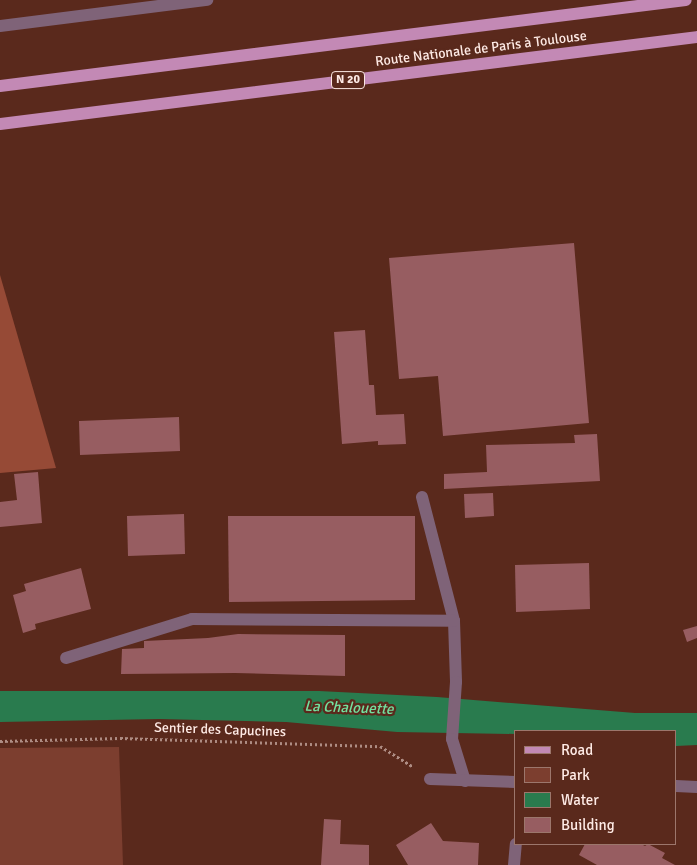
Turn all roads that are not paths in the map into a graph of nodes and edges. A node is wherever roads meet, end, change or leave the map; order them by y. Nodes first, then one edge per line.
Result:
1 (207, 0) edge
2 (686, 0) edge
3 (0, 26) edge
4 (697, 37) edge
5 (0, 86) edge
6 (0, 124) edge
7 (422, 497) dead end
8 (454, 621) junction
9 (66, 658) dead end
10 (430, 779) road end
11 (465, 781) junction
12 (514, 782) edge
13 (677, 786) edge
14 (697, 787) edge
15 (516, 845) edge
16 (514, 865) edge

1 - 3 street
2 - 5 main road, Route Nationale de Paris à Toulouse
4 - 6 main road, Route Nationale de Paris à Toulouse / N 20
7 - 8 street
8 - 9 street
8 - 11 street
10 - 11 street
11 - 12 street
13 - 14 street
15 - 16 street

